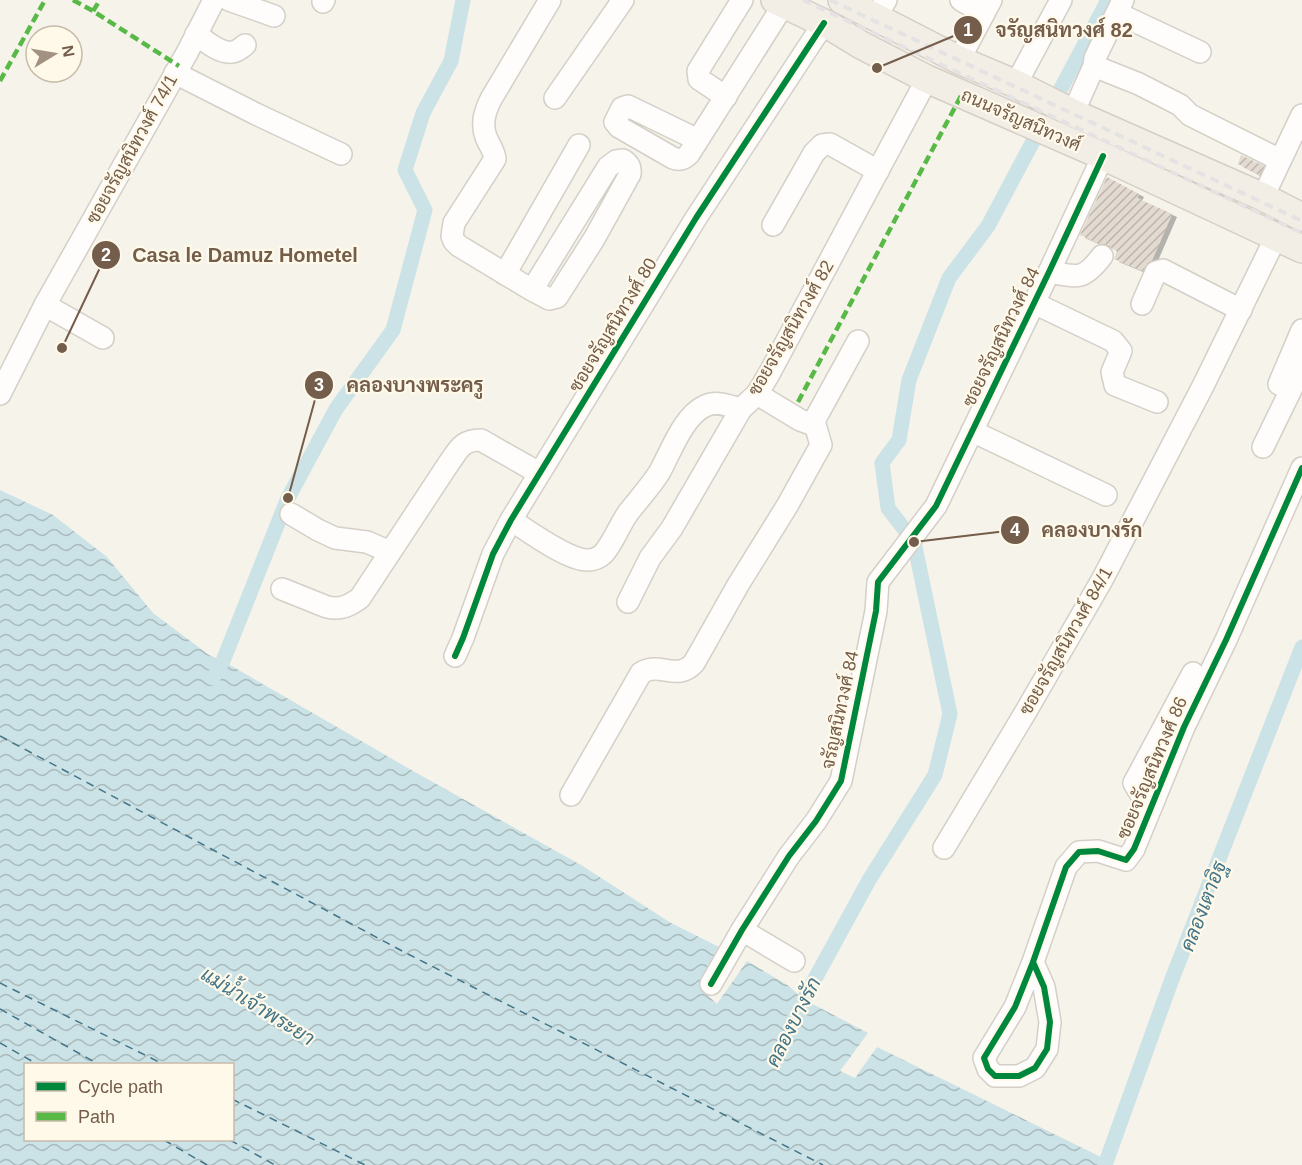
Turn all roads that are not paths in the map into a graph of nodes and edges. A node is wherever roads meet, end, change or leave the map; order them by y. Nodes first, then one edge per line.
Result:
1 (214, 0) edge
2 (229, 0) edge
3 (550, 0) edge
4 (623, 0) edge
5 (741, 0) edge
6 (842, 0) edge
7 (961, 0) edge
8 (1061, 0) edge
9 (779, 2) edge
10 (1120, 6) edge
11 (987, 7) edge
12 (881, 9) edge
13 (274, 16) dead end
14 (824, 23) junction
15 (196, 34) junction
16 (245, 45) dead end
17 (1200, 52) dead end
18 (959, 60) junction
19 (1094, 66) junction
20 (175, 73) junction
21 (927, 79) junction
22 (1016, 84) junction
23 (726, 97) junction
24 (555, 98) dead end
25 (1073, 113) junction
26 (1302, 115) edge
27 (699, 140) dead end
28 (579, 145) dead end
29 (341, 154) dead end
30 (1103, 156) junction
31 (1280, 160) junction
32 (878, 171) junction
33 (1263, 197) junction
34 (1302, 217) edge
35 (773, 225) dead end
36 (1276, 237) junction
37 (1302, 249) edge
38 (1102, 256) dead end
39 (1049, 272) junction
40 (505, 274) junction
41 (532, 290) junction
42 (1034, 303) junction
43 (1142, 304) dead end
44 (45, 305) junction
45 (1240, 310) junction
46 (1302, 330) edge
47 (103, 338) dead end
48 (858, 341) dead end
49 (1302, 367) edge
50 (1285, 386) junction
51 (0, 394) edge
52 (757, 394) junction
53 (1157, 402) dead end
54 (741, 409) junction
55 (814, 422) junction
56 (972, 431) junction
57 (1259, 442) dead end
58 (1302, 468) edge
59 (539, 473) junction
60 (1106, 495) dead end
61 (291, 513) dead end
62 (511, 520) junction
63 (913, 536) joint
64 (390, 552) junction
65 (282, 589) dead end
66 (628, 602) dead end
67 (454, 656) dead end
68 (1193, 673) dead end
69 (571, 795) dead end
70 (1154, 800) junction
71 (944, 848) dead end
72 (742, 930) junction
73 (794, 961) dead end
74 (1033, 962) junction
75 (711, 984) dead end

1 - 15 street, ซอยจรัญสนิทวงศ์ 74/1
2 - 13 street
3 - 40 street
4 - 24 street
5 - 23 street
6 - 12 main road, ถนนจรัญสนิทวงศ์
7 - 11 street
8 - 22 street
9 - 14 main road, ถนนจรัญสนิทวงศ์
9 - 23 street
10 - 17 street
10 - 19 street
11 - 18 street
12 - 18 main road, ถนนจรัญสนิทวงศ์
14 - 21 main road, ถนนจรัญสนิทวงศ์
14 - 59 street, ซอยจรัญสนิทวงศ์ 80
15 - 16 street
15 - 20 street, ซอยจรัญสนิทวงศ์ 74/1
18 - 22 main road, ถนนจรัญสนิทวงศ์
19 - 25 street
19 - 31 street
20 - 29 street
20 - 44 street, ซอยจรัญสนิทวงศ์ 74/1
21 - 30 main road, ถนนจรัญสนิทวงศ์
21 - 32 street, ซอยจรัญสนิทวงศ์ 82
22 - 25 main road, ถนนจรัญสนิทวงศ์
23 - 27 street
25 - 33 main road, ถนนจรัญสนิทวงศ์
26 - 31 street
28 - 40 street
30 - 36 main road, ถนนจรัญสนิทวงศ์
30 - 39 street, ซอยจรัญสนิทวงศ์ 84
31 - 33 street
32 - 35 street
32 - 52 street, ซอยจรัญสนิทวงศ์ 82
33 - 34 main road, ถนนจรัญสนิทวงศ์
36 - 37 main road, ถนนจรัญสนิทวงศ์
36 - 45 street, ซอยจรัญสนิทวงศ์ 84/1
38 - 39 street
39 - 42 street, ซอยจรัญสนิทวงศ์ 84
40 - 41 street
41 - 41 street
42 - 53 street
42 - 56 street, ซอยจรัญสนิทวงศ์ 84
43 - 45 street
44 - 47 street
44 - 51 street, ซอยจรัญสนิทวงศ์ 74/1
45 - 71 street, ซอยจรัญสนิทวงศ์ 84/1
46 - 50 street
48 - 55 street
49 - 50 street
50 - 57 street
52 - 54 street, ซอยจรัญสนิทวงศ์ 82
52 - 55 street
54 - 62 street
54 - 66 street, ซอยจรัญสนิทวงศ์ 82
55 - 69 street
56 - 60 street
56 - 63 street, ซอยจรัญสนิทวงศ์ 84
58 - 70 street, ซอยจรัญสนิทวงศ์ 86
59 - 62 street, ซอยจรัญสนิทวงศ์ 80
59 - 64 street
61 - 64 street
62 - 67 street, ซอยจรัญสนิทวงศ์ 80
63 - 72 street, จรัญสนิทวงศ์ 84
64 - 65 street
68 - 70 street
70 - 74 street, ซอยจรัญสนิทวงศ์ 86
72 - 73 street
72 - 75 street, จรัญสนิทวงศ์ 84
74 - 74 street, ซอยจรัญสนิทวงศ์ 86

